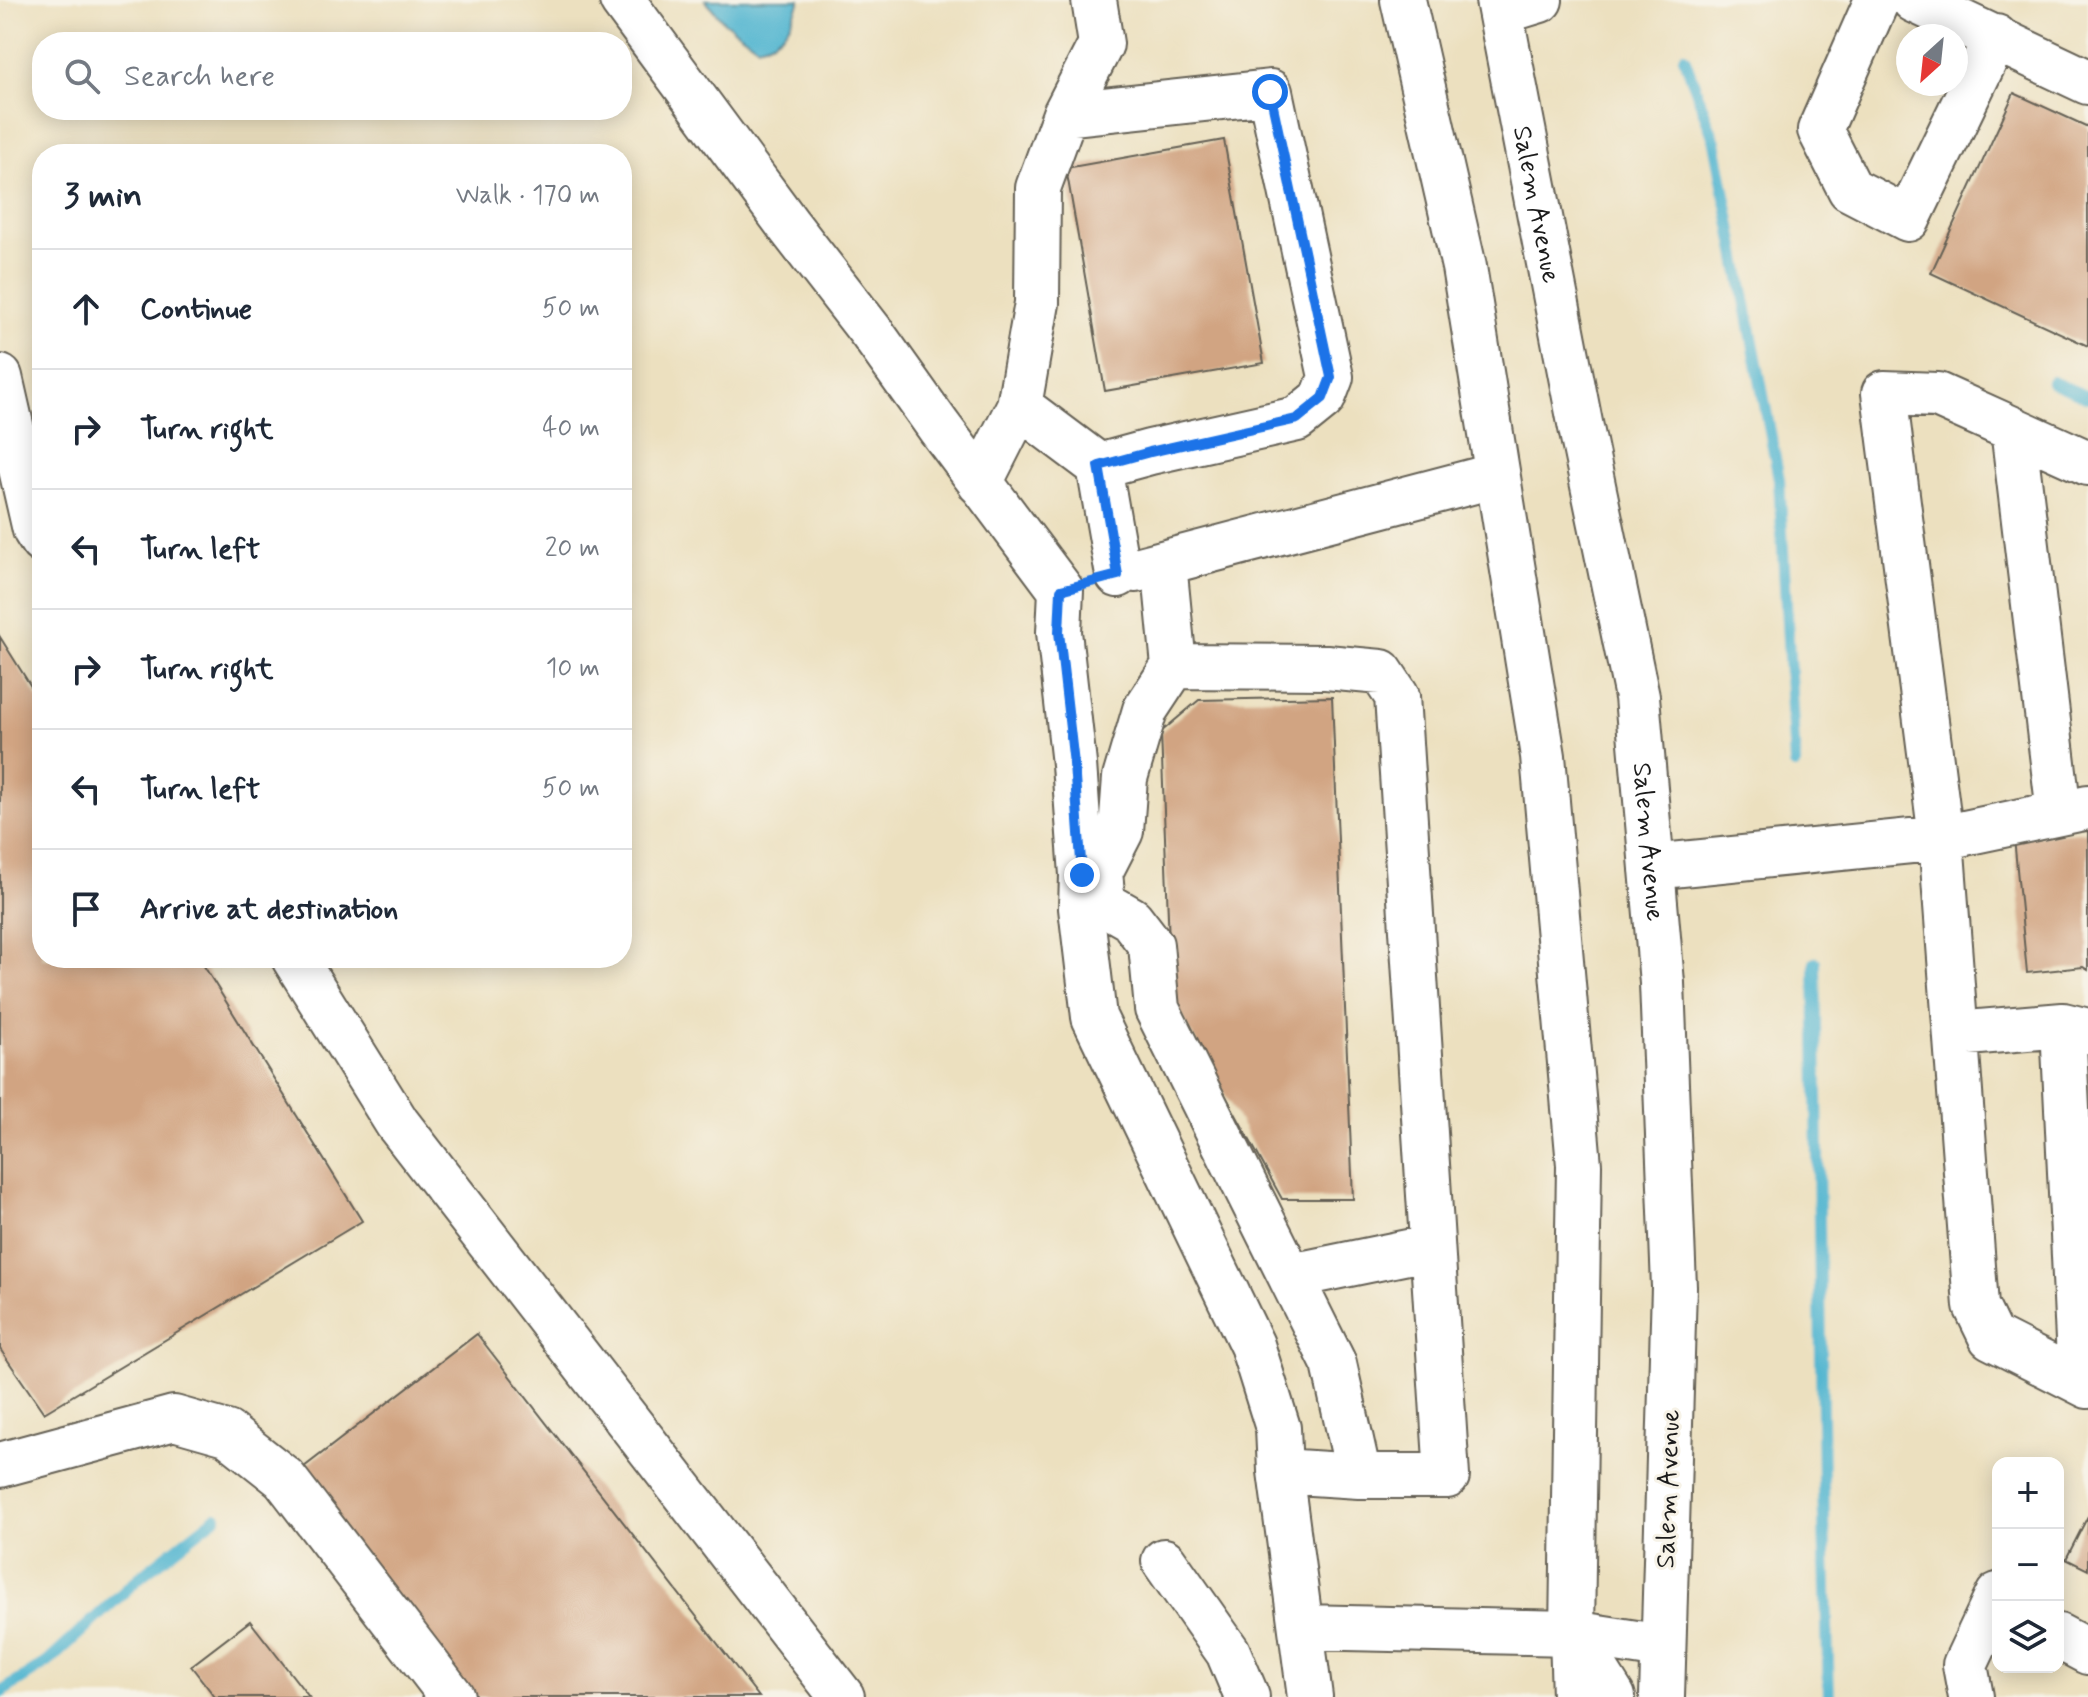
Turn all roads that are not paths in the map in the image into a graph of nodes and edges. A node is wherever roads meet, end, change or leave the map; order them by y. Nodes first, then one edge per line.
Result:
1 (622, 0) edge
2 (1094, 0) edge
3 (1403, 0) edge
4 (1877, 0) edge
5 (1914, 0) edge
6 (1513, 4) edge
7 (1996, 37) junction
8 (2088, 82) edge
9 (1065, 114) junction
10 (0, 377) edge
11 (1019, 406) junction
12 (2013, 429) junction
13 (2088, 463) edge
14 (1099, 466) junction
15 (1497, 475) junction
16 (980, 483) junction
17 (32, 517) edge
18 (1164, 563) junction
19 (1118, 575) junction
20 (1061, 590) junction
21 (1174, 666) junction
22 (2074, 810) edge
23 (1941, 838) junction
24 (1652, 867) junction
25 (1091, 873) junction
26 (300, 968) edge
27 (2076, 1028) edge
28 (1956, 1034) junction
29 (1432, 1247) junction
30 (1291, 1276) junction
31 (2084, 1384) edge
32 (0, 1465) edge
33 (1280, 1471) junction
34 (1359, 1476) junction
35 (1164, 1561) dead end
36 (1995, 1601) edge
37 (1302, 1627) junction
38 (1572, 1633) junction
39 (2064, 1639) edge
40 (1662, 1647) junction
41 (2088, 1652) edge
42 (452, 1697) edge
43 (842, 1697) edge
44 (1247, 1697) edge
45 (1310, 1697) edge
46 (1574, 1697) edge
47 (1613, 1697) edge
48 (1662, 1697) edge
49 (1971, 1697) edge

1 - 16 main road
2 - 9 main road
3 - 15 main road
4 - 7 main road
5 - 7 main road
6 - 24 main road, Salem Avenue
7 - 8 main road
9 - 11 main road
9 - 14 main road
10 - 17 main road
11 - 14 main road
11 - 16 main road
12 - 13 main road
12 - 22 main road
12 - 23 main road
14 - 19 main road
15 - 18 main road
15 - 38 main road
16 - 20 main road
18 - 19 main road
18 - 21 main road
19 - 20 main road
20 - 25 main road
21 - 25 main road
21 - 29 main road
22 - 23 main road
23 - 24 main road
23 - 28 main road
24 - 40 main road, Salem Avenue
25 - 30 main road
25 - 33 main road
26 - 43 main road
27 - 28 main road
27 - 31 main road
28 - 31 main road
29 - 30 main road
29 - 34 main road
30 - 34 main road
32 - 42 main road
33 - 34 main road
33 - 37 main road
35 - 44 main road
36 - 49 main road
37 - 38 main road
37 - 45 main road
38 - 40 main road
38 - 46 main road
38 - 47 main road
39 - 41 main road
40 - 48 main road, Salem Avenue

